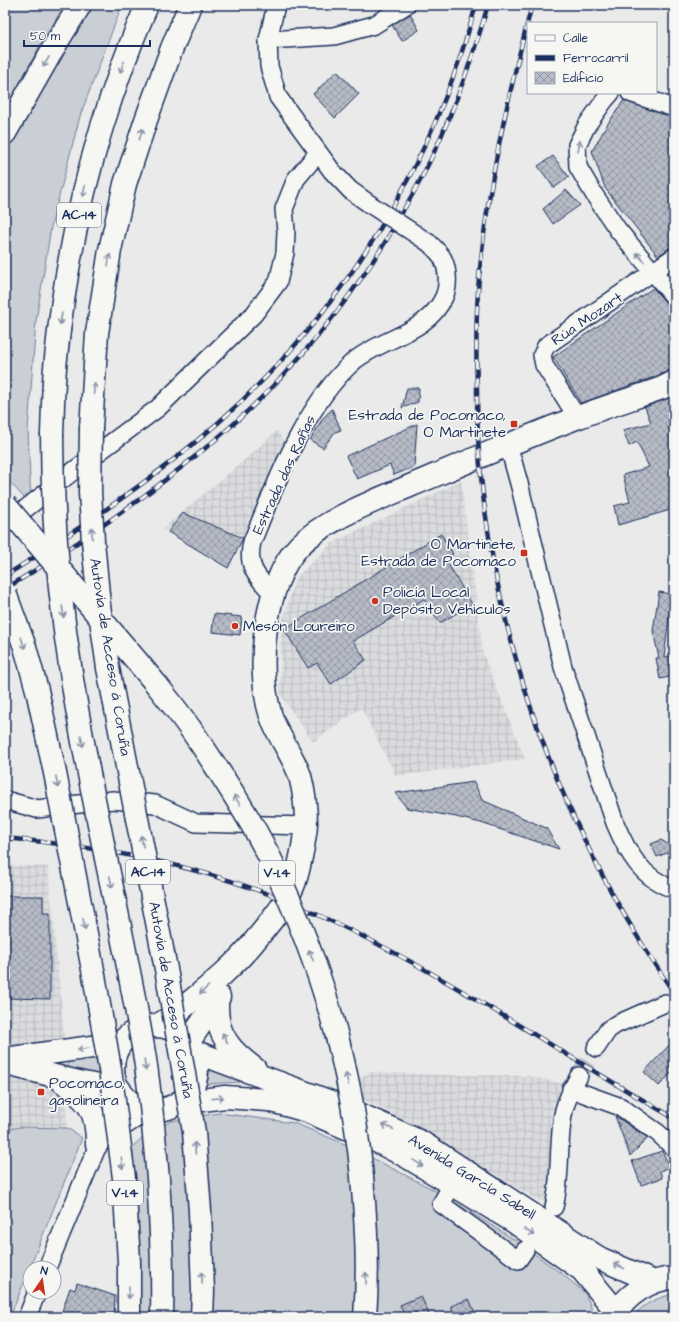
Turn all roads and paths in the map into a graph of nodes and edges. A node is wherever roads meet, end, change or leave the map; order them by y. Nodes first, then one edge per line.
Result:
1 (80, 5) edge
2 (147, 5) edge
3 (190, 5) edge
4 (276, 5) edge
5 (406, 5) edge
6 (268, 40) junction
7 (610, 94) edge
8 (633, 94) edge
9 (674, 108) edge
10 (5, 133) edge
11 (318, 153) junction
12 (674, 257) edge
13 (653, 272) junction
14 (674, 297) edge
15 (674, 382) edge
16 (577, 417) junction
17 (507, 446) junction
18 (5, 505) edge
19 (5, 525) edge
20 (5, 593) edge
21 (273, 594) junction
22 (5, 800) edge
23 (306, 826) junction
24 (674, 889) edge
25 (243, 955) junction
26 (217, 1000) junction
27 (665, 1003) dead end
28 (155, 1026) junction
29 (121, 1043) junction
30 (191, 1047) junction
31 (596, 1048) tunnel mouth
32 (5, 1059) edge
33 (5, 1064) edge
34 (56, 1077) junction
35 (275, 1082) junction
36 (120, 1091) junction
37 (170, 1106) junction
38 (97, 1144) junction
39 (674, 1148) edge
40 (452, 1185) junction
41 (554, 1207) dead end
42 (525, 1250) dead end
43 (50, 1260) edge
44 (664, 1280) edge
45 (34, 1300) edge
46 (615, 1314) edge
47 (27, 1317) edge
48 (129, 1317) edge
49 (162, 1317) edge
50 (202, 1317) edge
51 (365, 1317) edge

1 -> 10 main road
2 -> 49 main road, AC-14, bridge
50 -> 3 main road, Autovía de Acceso á Coruña / AC-14, bridge
4 - 6 street, Estrada das Rañas
5 - 6 street
6 - 11 street, Estrada das Rañas
13 -> 7 street
8 - 9 street
11 - 19 street
11 - 21 street, Estrada das Rañas, bridge
12 - 13 street, Rúa Mozart
13 - 14 street
13 - 16 street, Rúa Mozart
15 - 16 main road
16 - 17 main road
17 - 21 main road
17 - 24 street
51 -> 18 main road, V-1.4, bridge
20 -> 48 main road, V-1.4, bridge
21 - 23 main road
22 - 23 street
23 - 25 main road
25 - 26 main road
25 -> 28 main road
26 - 30 main road
35 -> 26 main road
27 - 31 street
28 - 29 main road
28 - 30 main road
29 -> 32 main road
29 - 36 main road
30 - 35 main road, Avenida García Sabell
30 - 37 main road
33 - 34 main road
34 - 36 main road
34 - 38 main road
44 -> 35 main road, Avenida García Sabell
36 - 37 main road
36 - 38 street
37 - 38 street
37 -> 40 main road, Avenida García Sabell
38 - 43 street
39 - 41 street
40 - 42 street
40 -> 46 main road, Avenida García Sabell
44 - 46 main road
45 - 47 street

